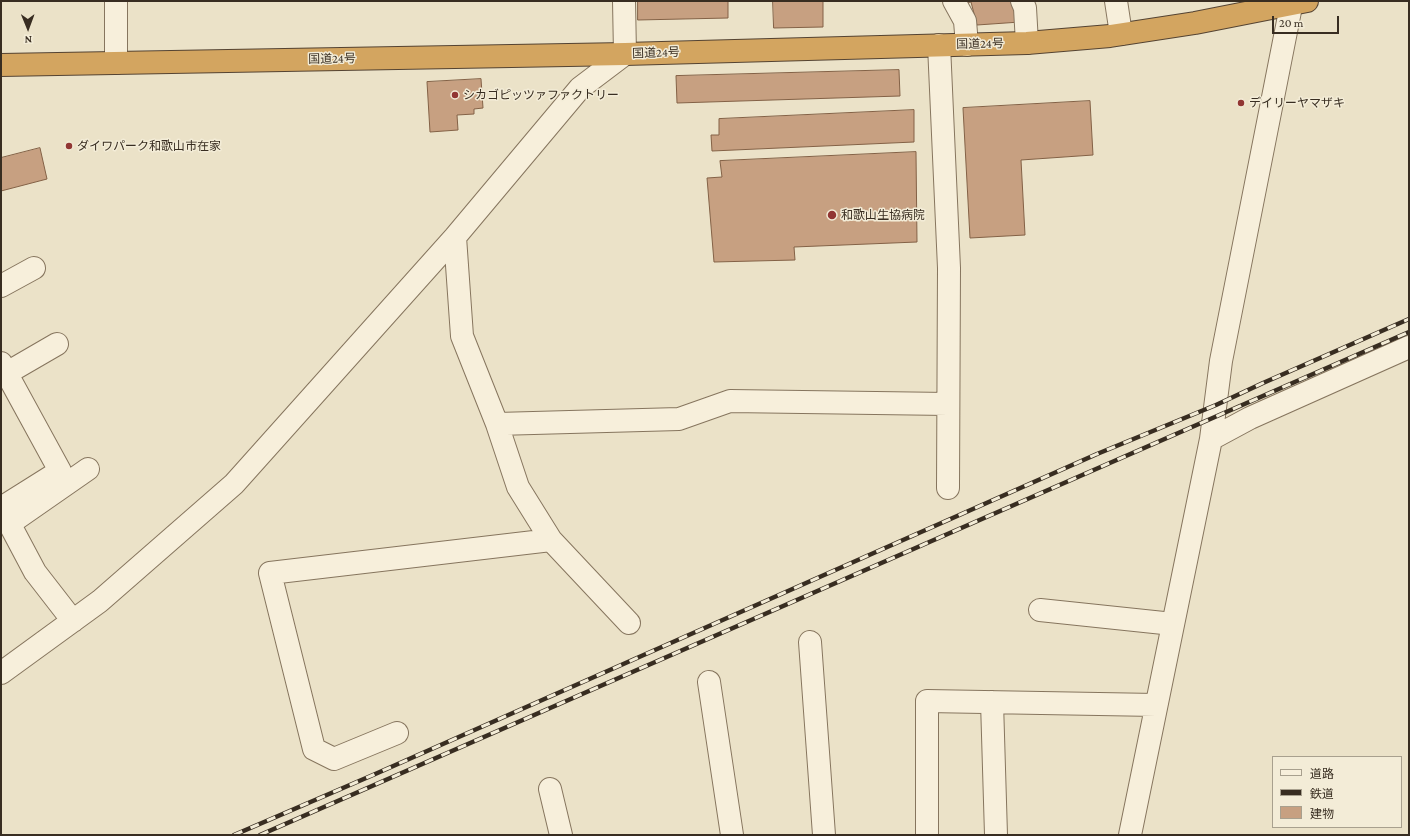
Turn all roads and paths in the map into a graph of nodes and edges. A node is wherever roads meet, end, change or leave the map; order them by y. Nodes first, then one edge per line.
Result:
1 (116, 1) edge
2 (624, 1) edge
3 (954, 1) edge
4 (1022, 1) edge
5 (1116, 1) edge
6 (1297, 2) edge
7 (1121, 34) junction
8 (1027, 43) junction
9 (967, 45) junction
10 (939, 46) junction
11 (625, 54) junction
12 (116, 63) junction
13 (1, 65) edge
14 (455, 237) junction
15 (34, 268) dead end
16 (1, 286) edge
17 (57, 344) dead end
18 (1409, 347) edge
19 (4, 368) edge
20 (948, 404) junction
21 (497, 424) junction
22 (1211, 439) junction
23 (88, 469) dead end
24 (948, 488) dead end
25 (4, 514) edge
26 (551, 540) junction
27 (1040, 610) dead end
28 (73, 621) junction
29 (629, 623) dead end
30 (1173, 624) junction
31 (810, 642) dead end
32 (1, 673) edge
33 (709, 682) dead end
34 (992, 702) junction
35 (1156, 704) junction
36 (397, 733) dead end
37 (550, 789) dead end
38 (561, 835) edge
39 (732, 835) edge
40 (824, 835) edge
41 (927, 835) edge
42 (996, 835) edge
43 (1130, 835) edge

1 - 12 street
2 - 11 street
3 - 9 street
4 - 8 street
5 - 7 street
6 - 7 highway, 国道24号
6 - 22 street
7 - 8 highway, 国道24号
8 - 9 highway, 国道24号
9 - 10 highway, 国道24号
10 - 11 highway, 国道24号
10 - 20 street
11 - 12 highway, 国道24号
11 - 14 street
12 - 13 highway, 国道24号
14 - 21 street
14 - 28 street
15 - 16 street
17 - 19 street
18 - 22 street
19 - 25 street
20 - 21 street
20 - 24 street
21 - 26 street
22 - 30 street
23 - 25 street
25 - 28 street
26 - 29 street
26 - 36 street
27 - 30 street
28 - 32 street
30 - 35 street
31 - 40 street
33 - 39 street
34 - 35 street
34 - 41 street
34 - 42 street
35 - 43 street
37 - 38 street

